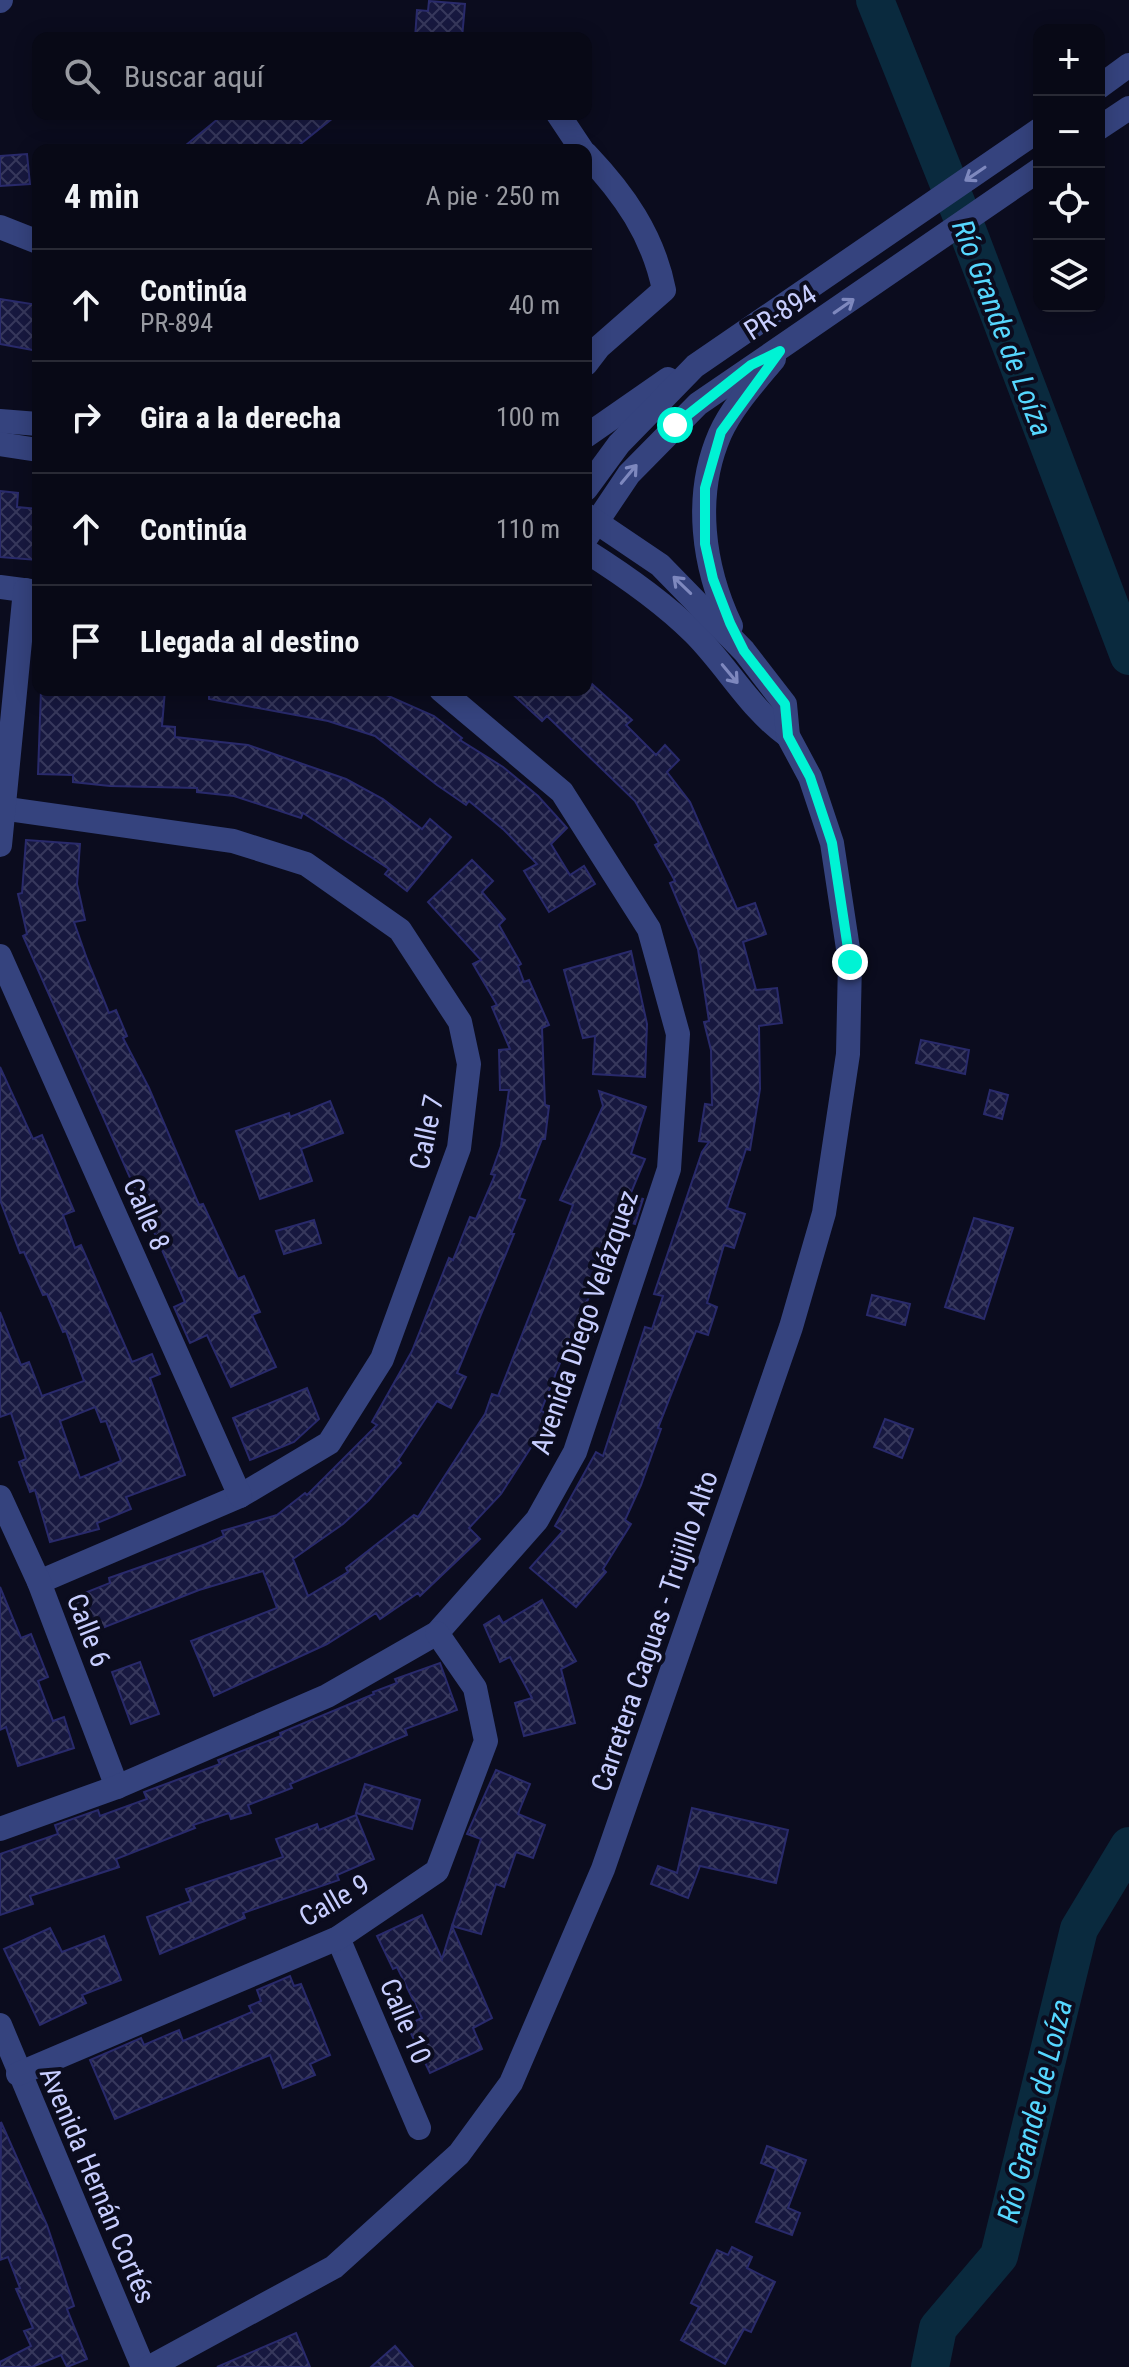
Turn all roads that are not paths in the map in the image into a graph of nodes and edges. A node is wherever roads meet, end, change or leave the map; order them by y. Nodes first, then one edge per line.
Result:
1 (1129, 65) edge
2 (1105, 83) edge
3 (1129, 108) edge
4 (562, 120) edge
5 (1105, 124) edge
6 (1033, 134) edge
7 (579, 144) edge
8 (592, 160) edge
9 (1033, 174) edge
10 (0, 227) edge
11 (32, 240) edge
12 (592, 347) edge
13 (780, 351) junction
14 (695, 366) junction
15 (0, 421) edge
16 (32, 424) edge
17 (592, 432) edge
18 (0, 444) edge
19 (32, 449) edge
20 (592, 481) edge
21 (592, 520) edge
22 (592, 526) edge
23 (592, 555) edge
24 (0, 587) edge
25 (32, 591) edge
26 (744, 651) junction
27 (448, 696) edge
28 (788, 736) junction
29 (2, 808) edge
30 (0, 845) edge
31 (0, 956) edge
32 (240, 1496) junction
33 (0, 1497) edge
34 (39, 1582) junction
35 (437, 1633) junction
36 (117, 1787) junction
37 (0, 1829) edge
38 (338, 1938) junction
39 (0, 2025) edge
40 (18, 2074) junction
41 (419, 2128) dead end
42 (143, 2367) edge
43 (150, 2367) edge

1 - 2 street
3 - 5 street
4 - 7 street
6 -> 14 street, PR-894 / PR-894
8 - 12 street
13 -> 9 street, PR-894 / PR-894
10 - 11 street
21 -> 13 street, PR-894 / PR-894
13 - 26 street
14 - 17 street
14 - 20 street, PR-894 / PR-894
15 - 16 street
18 - 19 street
26 -> 22 street, Carretera Caguas - Trujillo Alto
23 -> 28 street, Carretera Caguas - Trujillo Alto
24 - 25 street
25 - 29 street
26 - 28 street, Carretera Caguas - Trujillo Alto
27 - 35 street, Avenida Diego Velázquez
28 - 43 street, Carretera Caguas - Trujillo Alto
29 - 30 street
29 - 32 street, Calle 7
31 - 32 street, Calle 8
32 - 34 street, Calle 7
33 - 34 street, Calle 6
34 - 36 street, Calle 6
35 - 36 street, Avenida Diego Velázquez
35 - 38 street, Calle 9
36 - 37 street, Avenida Diego Velázquez
38 - 40 street, Calle 9
38 - 41 street, Calle 10
39 - 40 street, Avenida Hernán Cortés
40 - 42 street, Avenida Hernán Cortés

